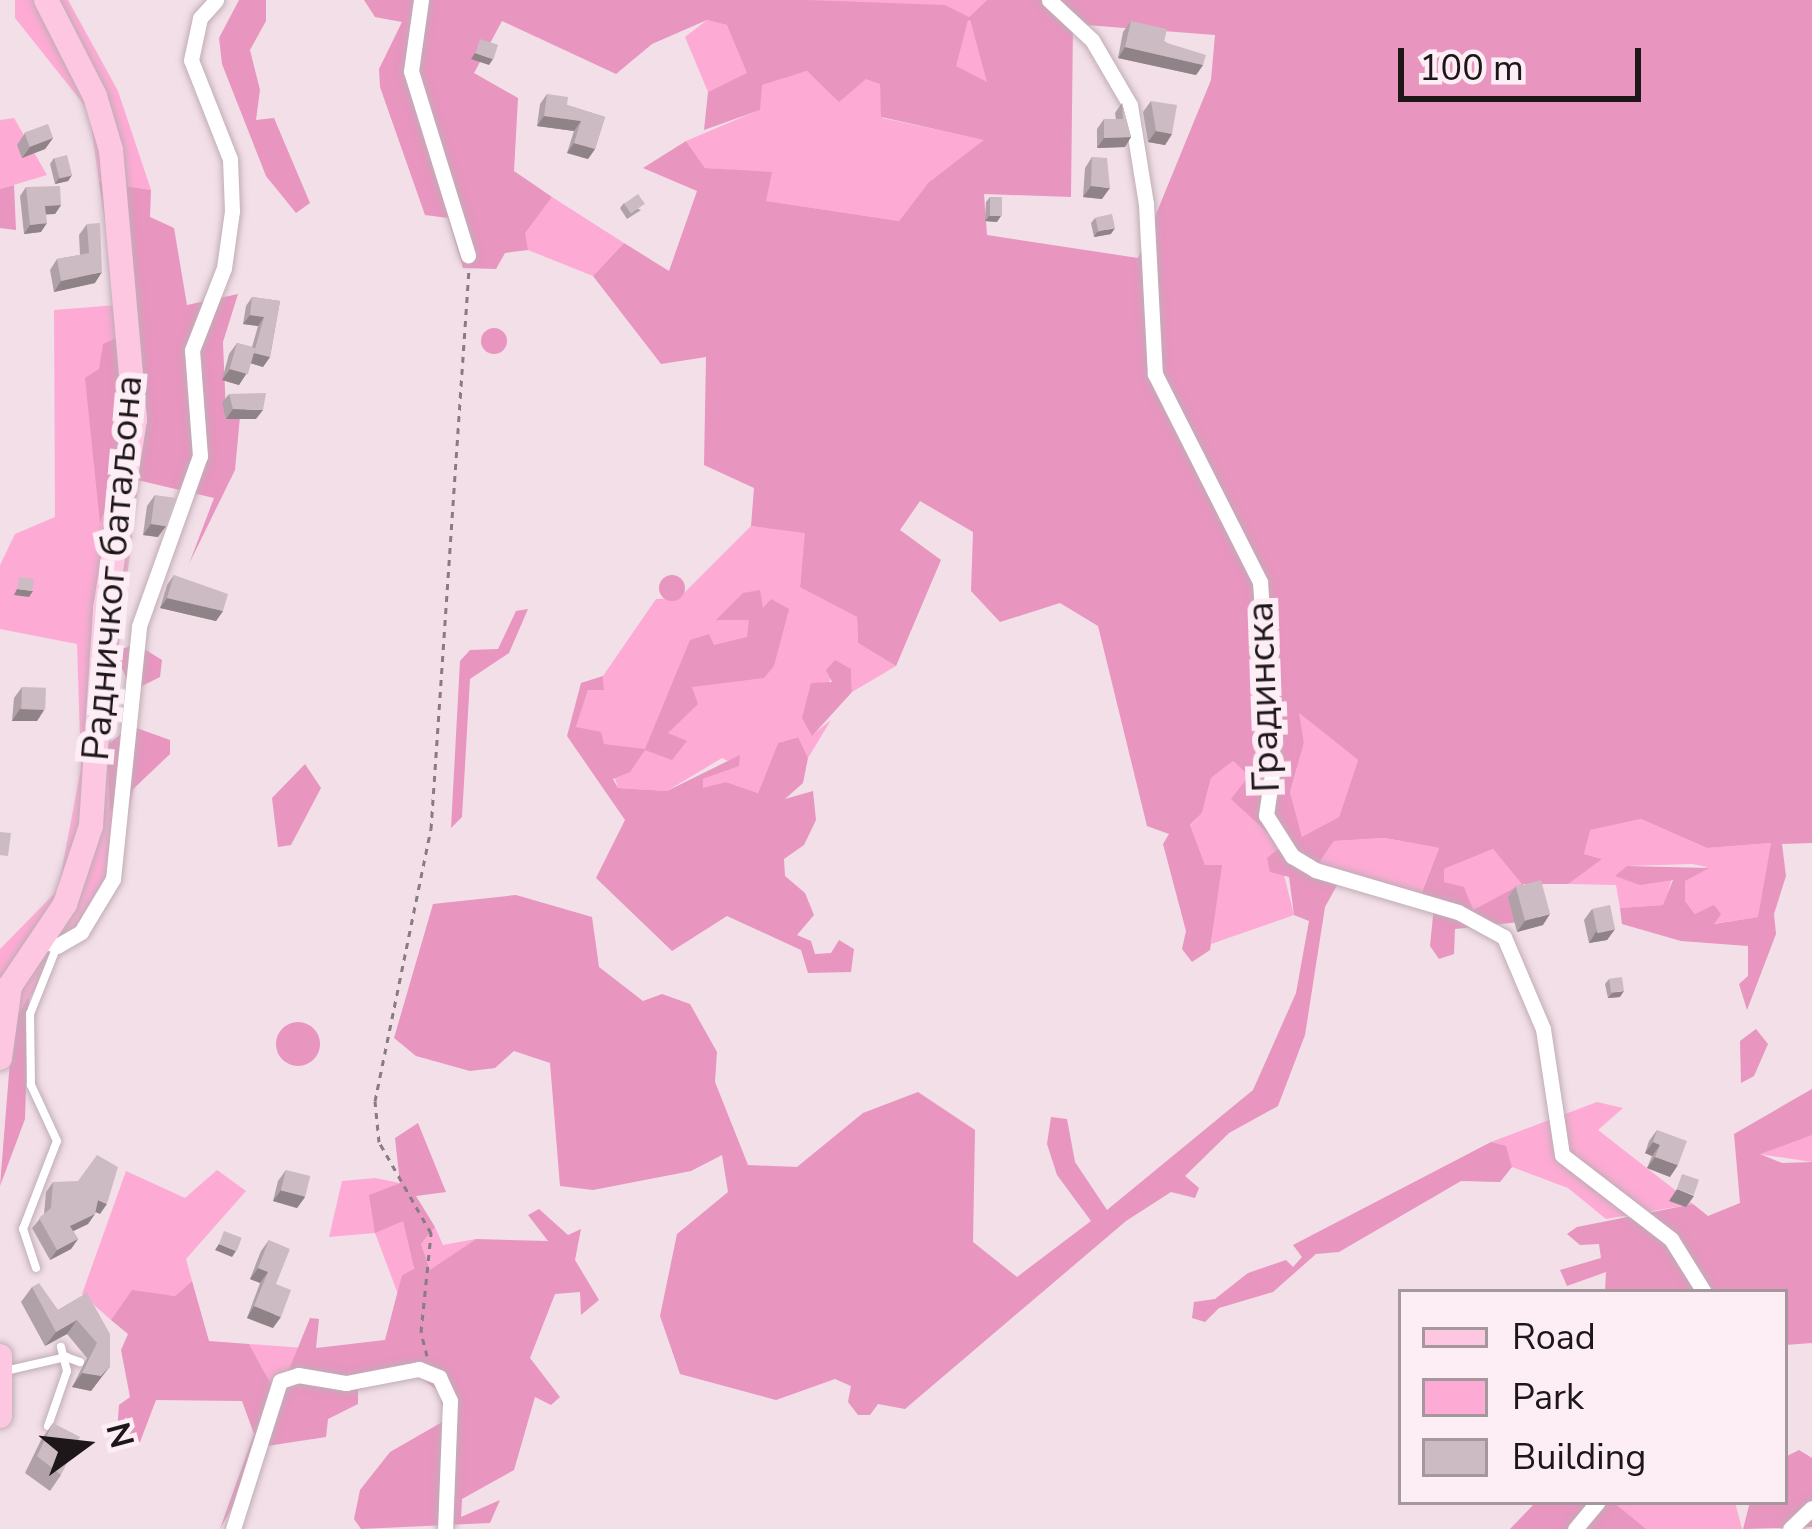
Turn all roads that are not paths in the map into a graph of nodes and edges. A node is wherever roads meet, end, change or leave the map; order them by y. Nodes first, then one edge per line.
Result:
1 (46, 0) edge
2 (216, 0) edge
3 (421, 0) edge
4 (1049, 0) edge
5 (468, 255) road end
6 (49, 942) junction
7 (1, 1014) edge
8 (0, 1058) edge
9 (36, 1268) dead end
10 (1702, 1289) edge
11 (64, 1352) junction
12 (80, 1362) dead end
13 (2, 1364) edge
14 (0, 1416) edge
15 (48, 1426) edge
16 (1595, 1505) edge
17 (1812, 1508) edge
18 (233, 1529) edge
19 (445, 1529) edge
20 (1575, 1529) edge
21 (1790, 1529) edge

1 - 6 main road, Радничког батаљона
2 - 6 street
3 - 5 street
4 - 10 street, Градинска
6 - 7 main road, Радничког батаљона
6 - 9 lane
7 - 8 main road, Радничког батаљона
11 - 12 lane
11 - 13 lane
11 - 15 lane
13 - 14 main road
16 - 20 street
17 - 21 street
18 - 19 street

